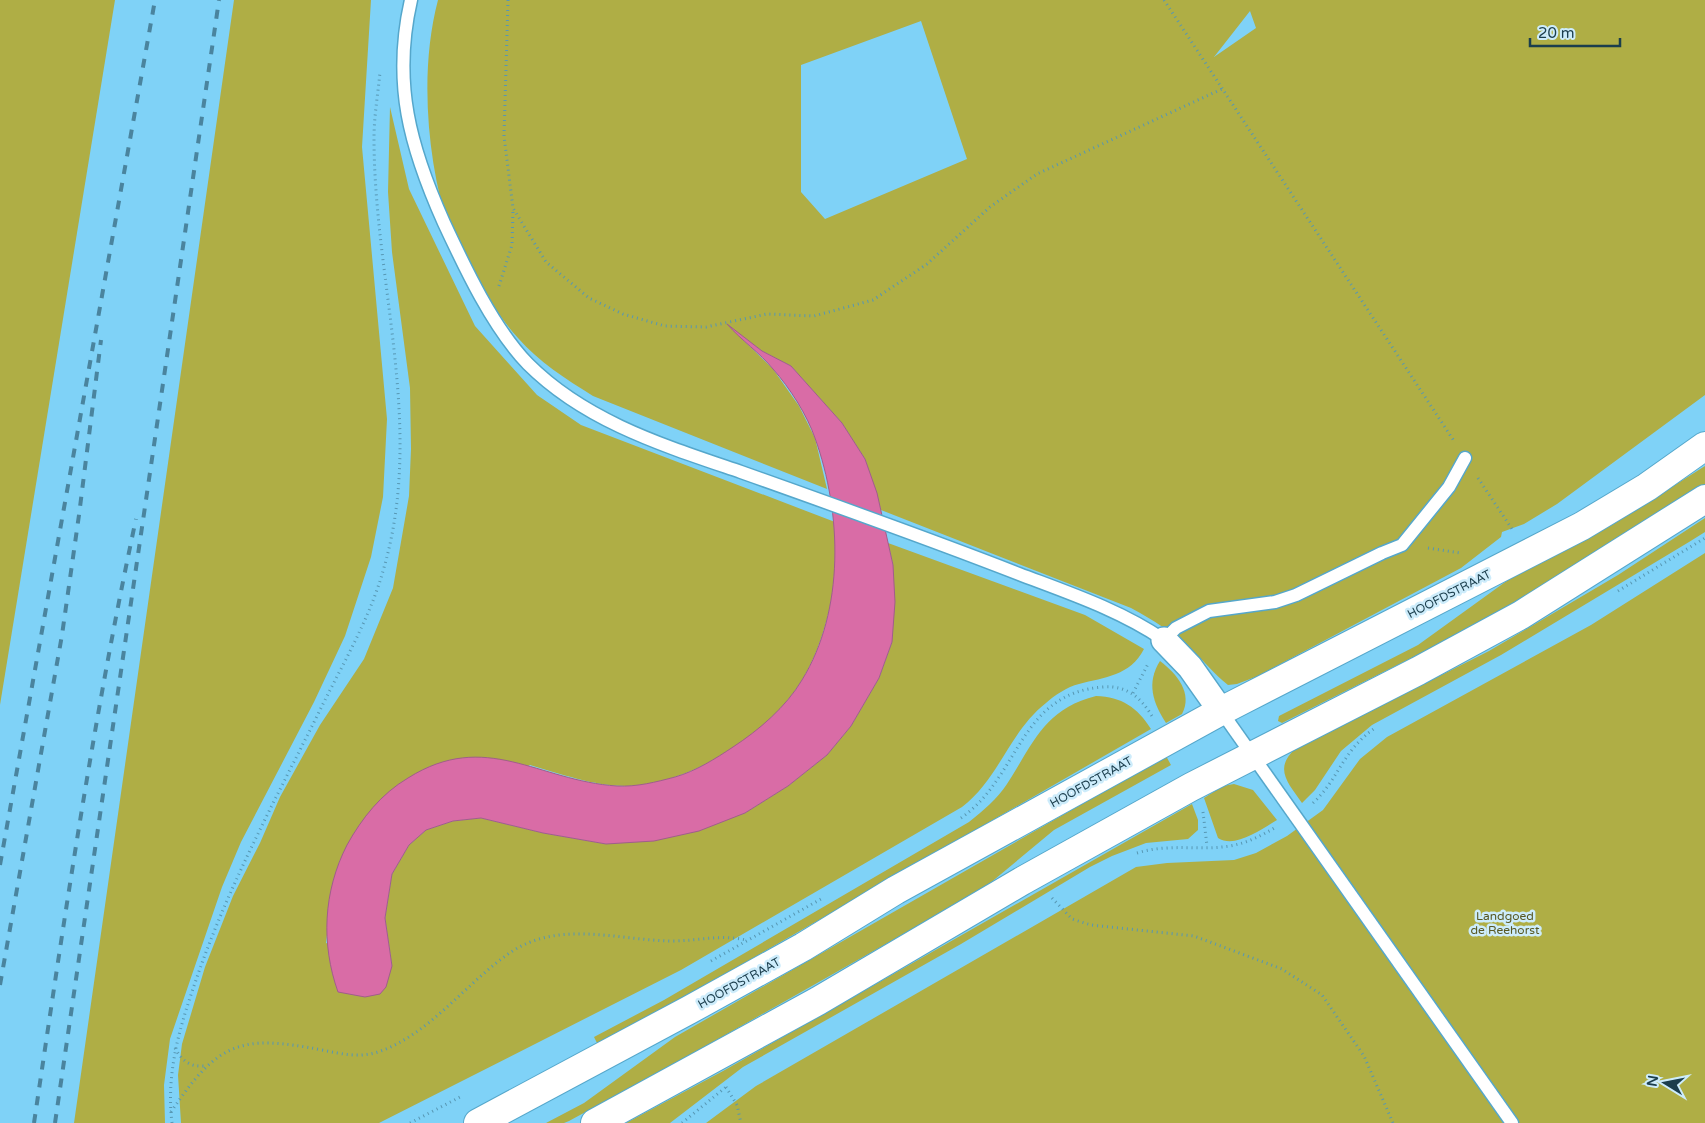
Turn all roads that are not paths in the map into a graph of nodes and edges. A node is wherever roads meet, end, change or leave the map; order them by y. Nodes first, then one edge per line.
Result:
1 (411, 0) edge
2 (1705, 446) edge
3 (1465, 458) road end
4 (1705, 499) edge
5 (1164, 640) junction
6 (1221, 711) junction
7 (1251, 754) junction
8 (478, 1123) edge
9 (595, 1123) edge
10 (1512, 1123) edge

1 - 5 lane
2 - 6 main road, HOOFDSTRAAT
3 - 5 lane
4 - 7 main road
5 - 6 street
6 - 7 lane
6 - 8 main road, HOOFDSTRAAT
7 - 9 main road
7 - 10 lane

